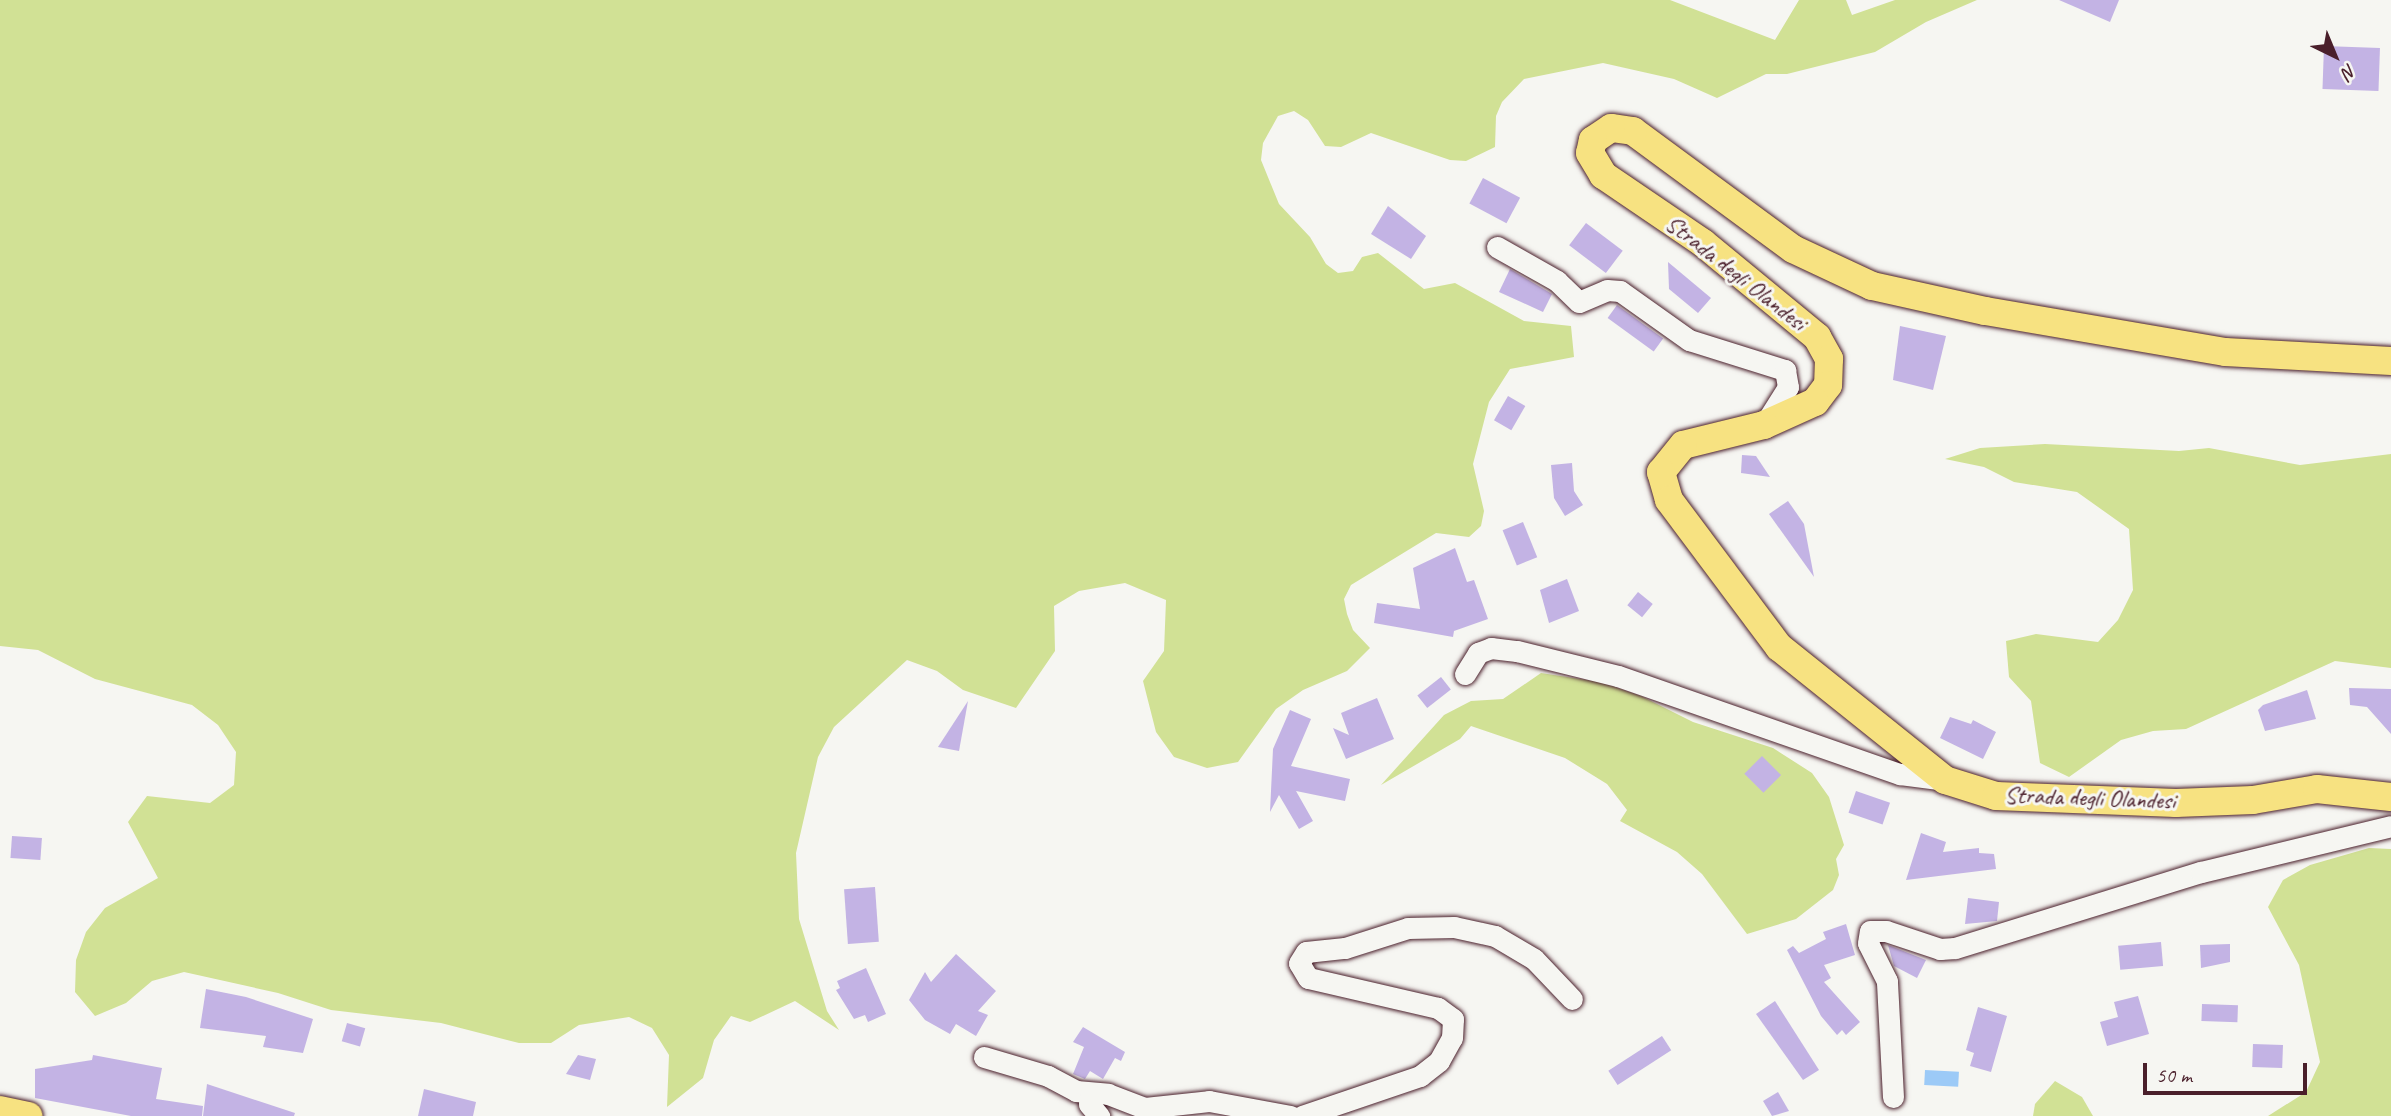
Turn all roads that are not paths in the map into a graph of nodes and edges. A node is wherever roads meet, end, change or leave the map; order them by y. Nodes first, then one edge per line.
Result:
1 (1497, 247) dead end
2 (2391, 361) edge
3 (1765, 425) junction
4 (1465, 674) dead end
5 (1945, 780) junction
6 (2391, 797) edge
7 (2391, 826) edge
8 (1572, 999) dead end
9 (984, 1057) dead end
10 (1091, 1094) junction
11 (1893, 1097) dead end
12 (0, 1110) edge
13 (28, 1116) edge
14 (1100, 1116) edge
15 (1290, 1116) edge
16 (1302, 1116) edge

1 - 3 street
2 - 3 main road, Strada degli Olandesi
3 - 5 main road, Strada degli Olandesi
4 - 5 street
5 - 6 main road, Strada degli Olandesi
7 - 11 street
8 - 16 street
9 - 10 street
10 - 14 street
10 - 15 street
12 - 13 main road

